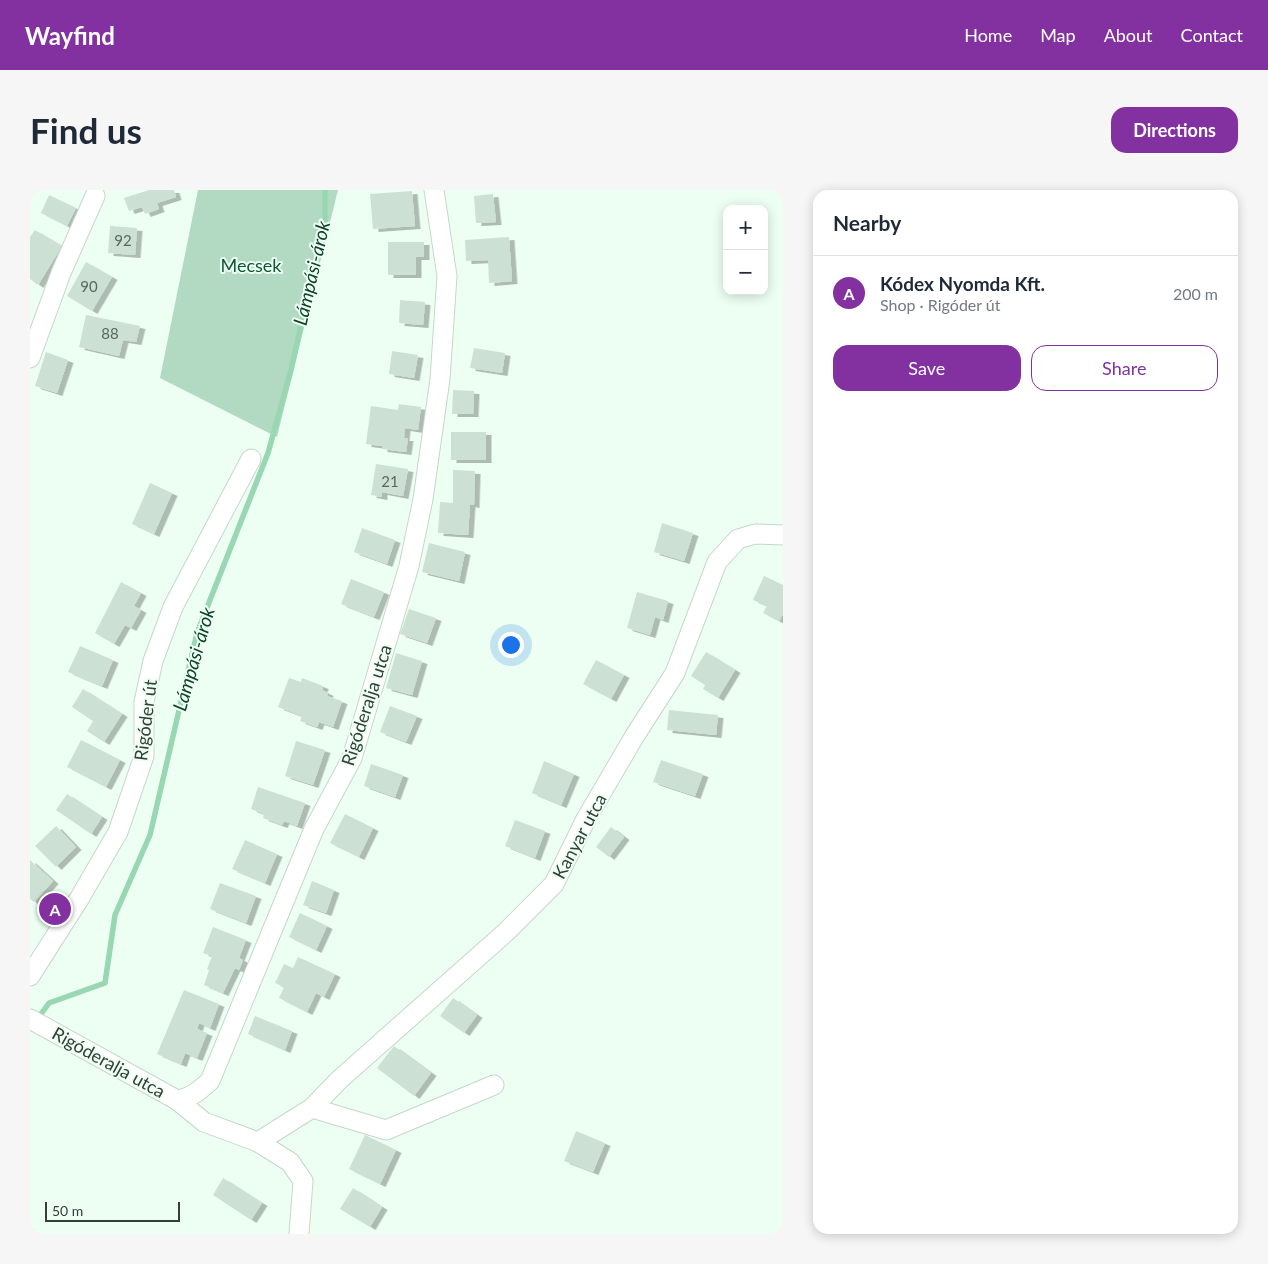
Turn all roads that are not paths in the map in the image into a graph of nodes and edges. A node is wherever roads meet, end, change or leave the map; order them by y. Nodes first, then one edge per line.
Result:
1 (434, 190) edge
2 (96, 196) dead end
3 (30, 358) edge
4 (251, 460) dead end
5 (783, 535) edge
6 (30, 976) edge
7 (36, 1022) edge
8 (494, 1086) dead end
9 (177, 1100) junction
10 (312, 1108) junction
11 (258, 1142) junction
12 (299, 1234) edge

1 - 9 street, Rigóderalja utca
2 - 3 street
4 - 6 street, Rigóder út
5 - 10 street, Kanyar utca
7 - 9 street, Rigóderalja utca
8 - 10 street
9 - 11 street
10 - 11 street, Kanyar utca
11 - 12 street

